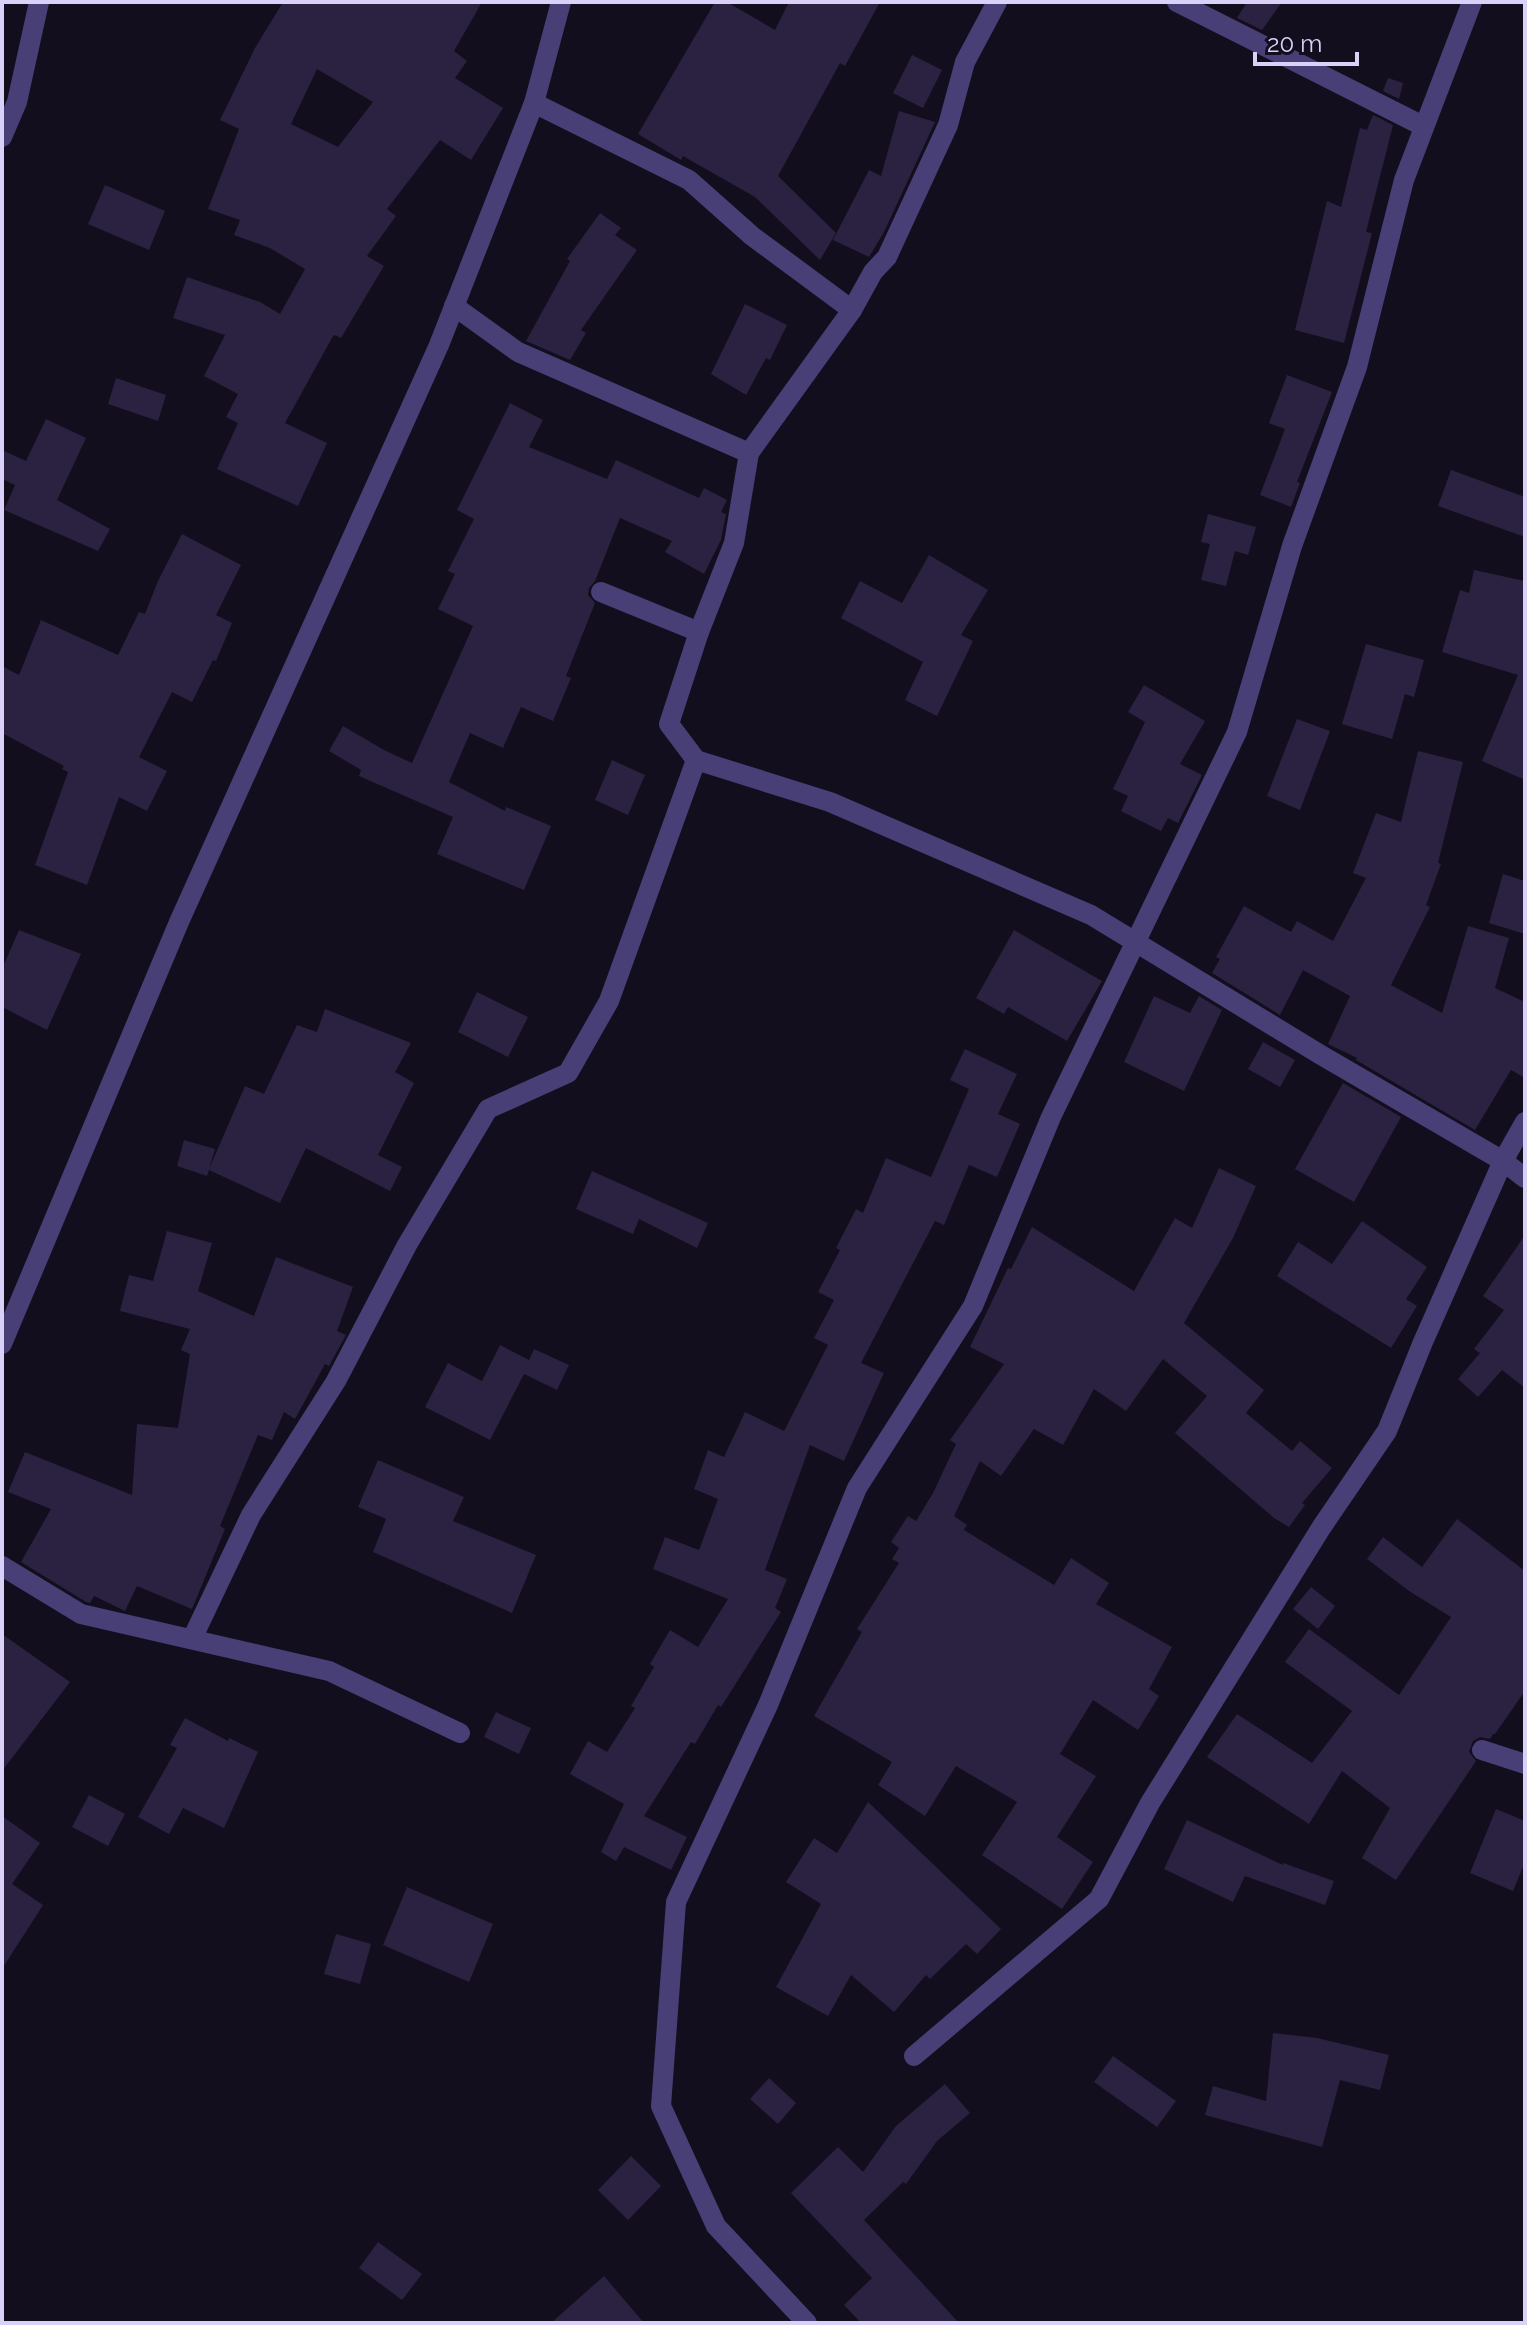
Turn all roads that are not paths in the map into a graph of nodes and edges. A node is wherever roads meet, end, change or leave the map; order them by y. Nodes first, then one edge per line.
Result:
1 (39, 2) edge
2 (561, 2) edge
3 (997, 2) edge
4 (1177, 2) edge
5 (1472, 2) edge
6 (534, 103) junction
7 (1423, 126) junction
8 (2, 137) edge
9 (454, 306) junction
10 (852, 310) junction
11 (749, 453) junction
12 (601, 592) dead end
13 (699, 632) junction
14 (696, 760) junction
15 (1135, 942) junction
16 (1525, 1122) edge
17 (1503, 1161) junction
18 (1525, 1178) edge
19 (2, 1344) edge
20 (2, 1566) edge
21 (192, 1639) junction
22 (460, 1733) dead end
23 (1482, 1750) dead end
24 (1525, 1764) edge
25 (914, 2056) dead end
26 (807, 2323) edge

1 - 8 street
2 - 6 street
3 - 10 street
4 - 7 street
5 - 7 street
6 - 9 street
6 - 10 street
7 - 15 street
9 - 11 street
9 - 19 street
10 - 11 street
11 - 13 street
12 - 13 street
13 - 14 street
14 - 15 street
14 - 21 street
15 - 17 street
15 - 26 street
16 - 17 street
17 - 18 street
17 - 25 street
20 - 21 street
21 - 22 street
23 - 24 street

